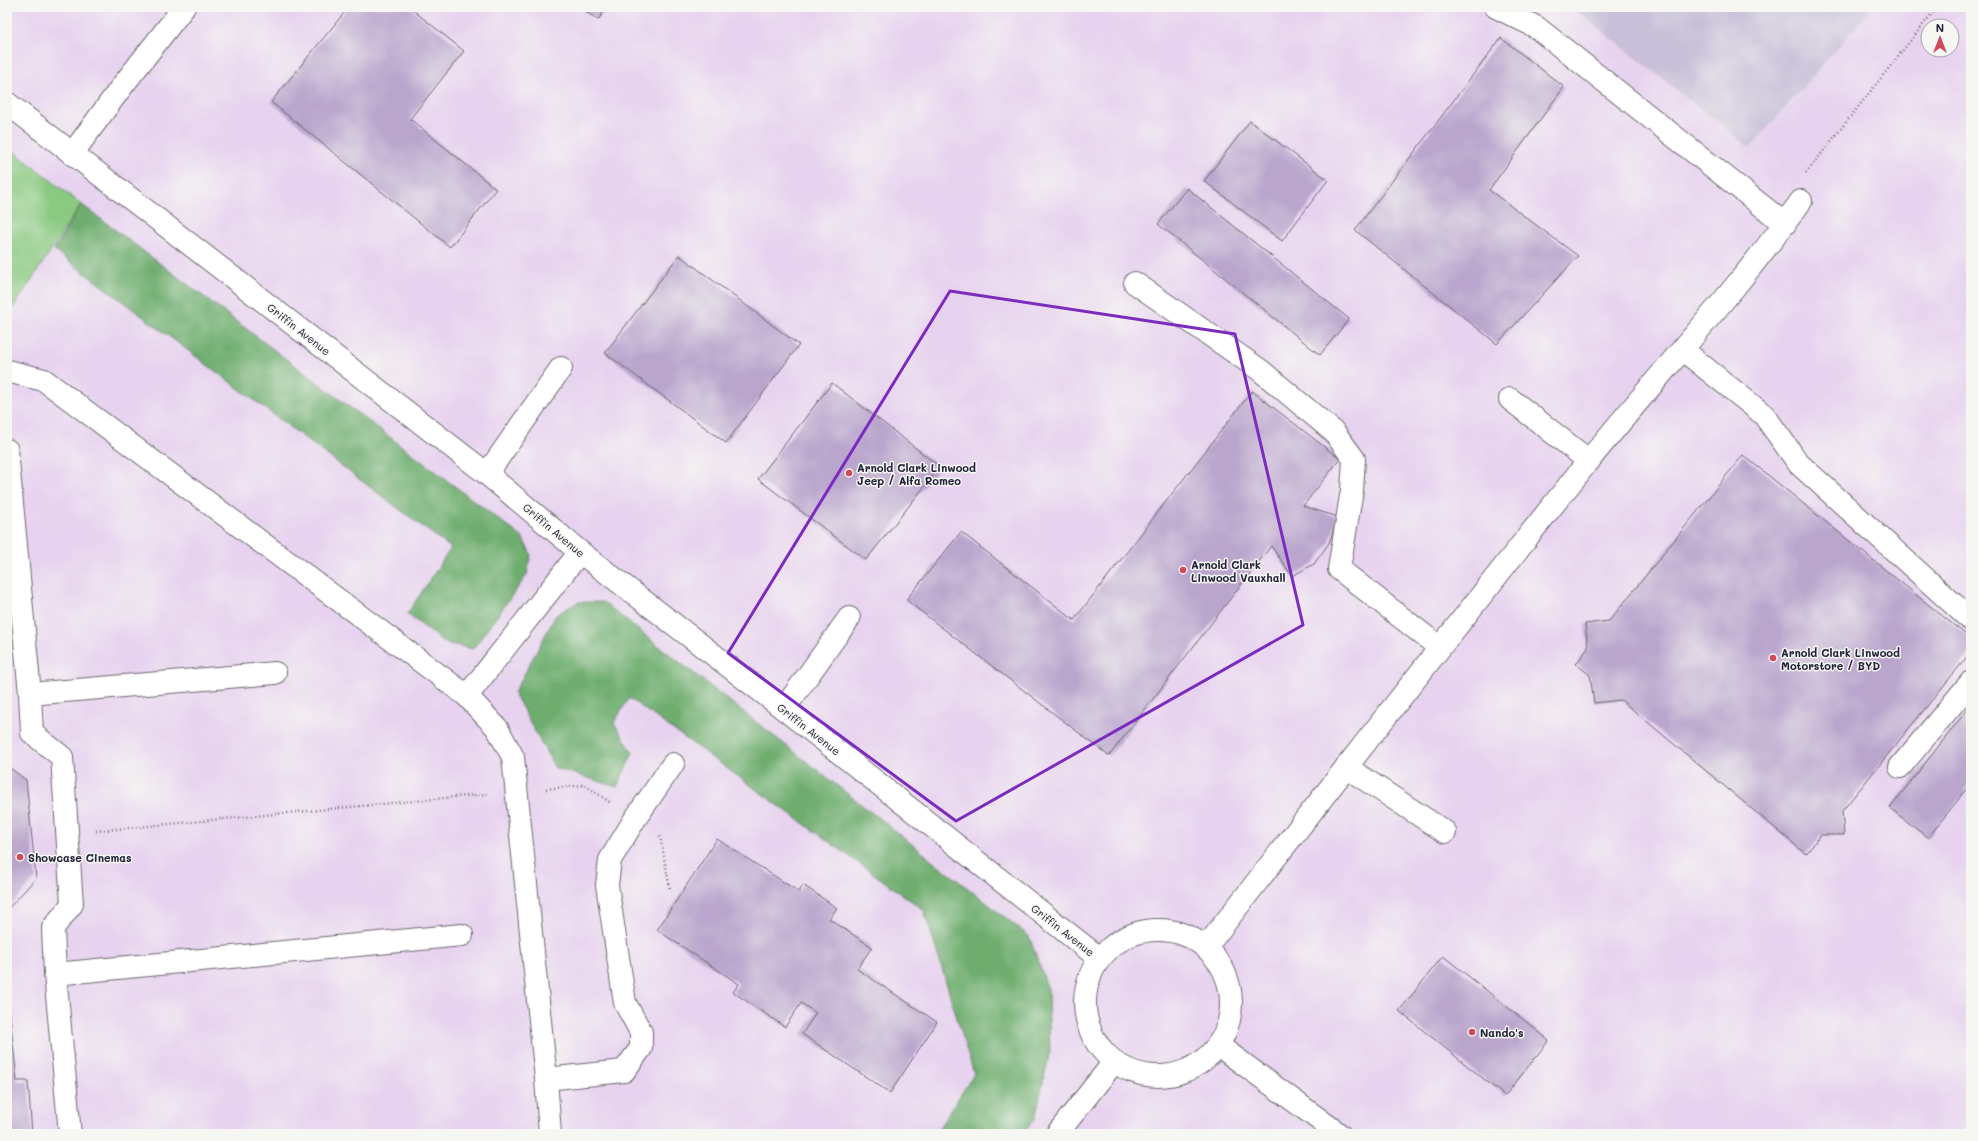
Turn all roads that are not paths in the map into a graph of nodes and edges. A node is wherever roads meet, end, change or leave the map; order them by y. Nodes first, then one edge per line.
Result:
1 (184, 7) edge
2 (1496, 7) edge
3 (7, 103) edge
4 (72, 154) junction
5 (1801, 201) road end
6 (1785, 224) junction
7 (1135, 283) dead end
8 (1682, 350) junction
9 (561, 368) dead end
10 (7, 372) edge
11 (1510, 398) dead end
12 (7, 450) edge
13 (1589, 461) junction
14 (487, 474) junction
15 (580, 552) junction
16 (849, 618) dead end
17 (1971, 620) edge
18 (1439, 647) junction
19 (275, 673) dead end
20 (1971, 682) edge
21 (30, 694) junction
22 (467, 696) junction
23 (784, 710) junction
24 (673, 764) dead end
25 (1346, 767) junction
26 (1900, 767) dead end
27 (1445, 832) dead end
28 (462, 935) dead end
29 (1207, 946) junction
30 (1099, 958) junction
31 (55, 974) junction
32 (1219, 1046) junction
33 (1114, 1062) junction
34 (546, 1079) junction
35 (70, 1134) edge
36 (550, 1134) edge
37 (1057, 1134) edge
38 (1339, 1134) edge

1 - 4 street
2 - 6 street
3 - 4 street, Griffin Avenue
4 - 14 street, Griffin Avenue
5 - 6 street
6 - 8 street
7 - 18 street
8 - 13 street
8 - 17 street
9 - 14 street
10 - 22 street
11 - 13 street
12 - 21 street
13 - 18 street
14 - 15 street, Griffin Avenue
15 - 22 street
15 - 23 street, Griffin Avenue
16 - 23 street
18 - 25 street
19 - 21 street
20 - 26 street
21 - 31 street
22 - 34 street
23 - 30 street, Griffin Avenue
24 - 34 street
25 - 27 street
25 - 29 street
28 - 31 street
29 - 30 street
29 - 32 street
30 - 33 street
31 - 35 street
32 - 33 street
32 - 38 street
33 - 37 street
34 - 36 street

